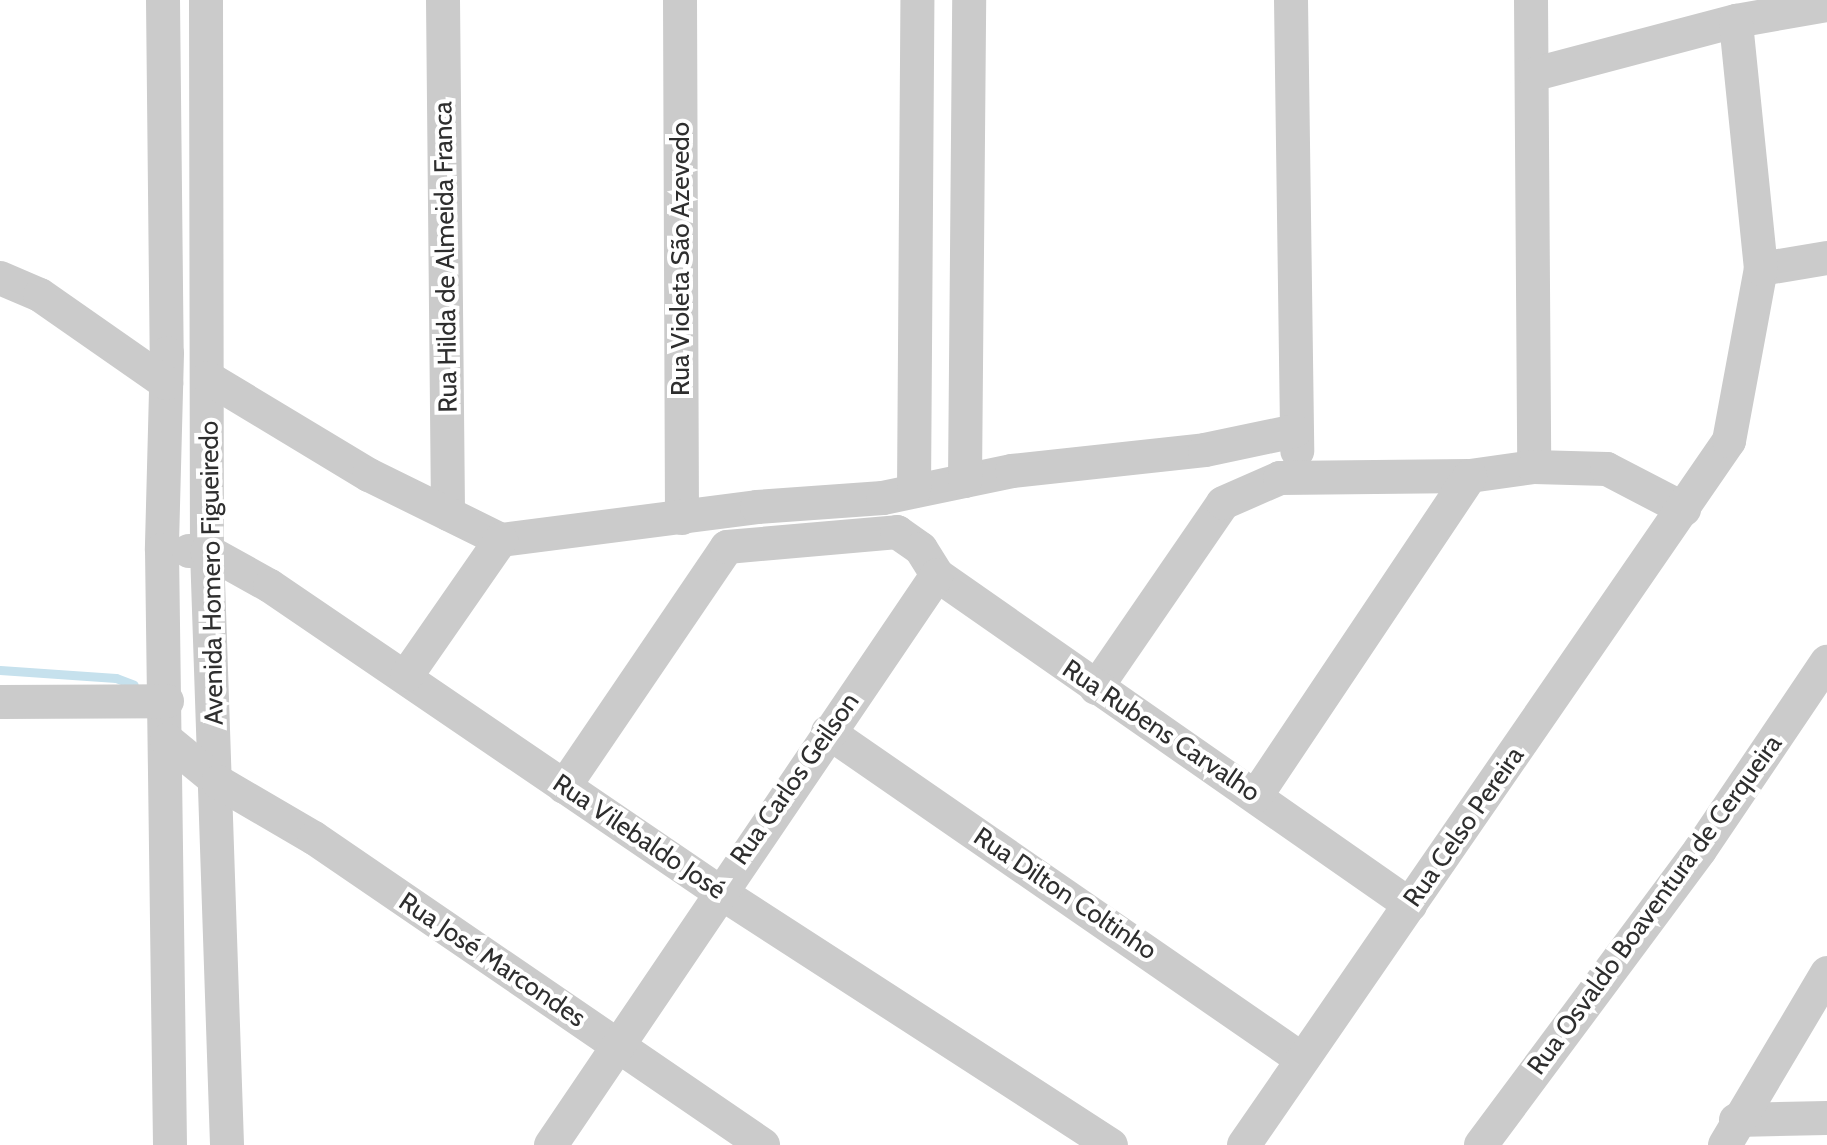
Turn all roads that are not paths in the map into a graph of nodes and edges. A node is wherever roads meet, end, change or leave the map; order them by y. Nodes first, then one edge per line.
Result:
1 (163, 0) edge
2 (206, 0) edge
3 (443, 0) edge
4 (680, 0) edge
5 (917, 0) edge
6 (969, 0) edge
7 (1291, 0) edge
8 (1531, 0) edge
9 (1827, 5) edge
10 (1736, 21) junction
11 (1535, 74) junction
12 (1827, 258) edge
13 (1761, 269) junction
14 (0, 278) edge
15 (208, 378) junction
16 (166, 383) junction
17 (1295, 431) junction
18 (1534, 467) junction
19 (1299, 476) junction
20 (1470, 476) junction
21 (965, 481) junction
22 (914, 491) junction
23 (1684, 509) junction
24 (448, 514) junction
25 (682, 518) junction
26 (501, 540) junction
27 (162, 550) junction
28 (207, 551) junction
29 (929, 562) junction
30 (1827, 662) edge
31 (407, 675) junction
32 (1096, 688) junction
33 (167, 701) junction
34 (0, 702) edge
35 (828, 732) junction
36 (167, 740) junction
37 (218, 782) junction
38 (564, 787) junction
39 (1256, 796) junction
40 (718, 891) junction
41 (1410, 905) junction
42 (1827, 973) edge
43 (618, 1046) junction
44 (1300, 1058) junction
45 (1827, 1118) edge
46 (1730, 1133) edge
47 (170, 1145) edge
48 (227, 1145) edge
49 (551, 1145) edge
50 (763, 1145) edge
51 (1111, 1145) edge
52 (1244, 1145) edge
53 (1481, 1145) edge

1 - 16 street, Avenida Homero Figueiredo
2 - 15 street, Avenida Homero Figueiredo
3 - 24 street, Rua Hilda de Almeida Franca
4 - 25 street, Rua Violeta São Azevedo
5 - 22 street
6 - 21 street
7 - 17 street
8 - 11 street
9 - 10 street
10 - 11 street
10 - 13 street, Rua Celso Pereira
11 - 18 street
12 - 13 street
13 - 23 street, Rua Celso Pereira
14 - 16 street
15 - 24 street
15 - 28 street, Avenida Homero Figueiredo
16 - 27 street, Avenida Homero Figueiredo
17 - 19 street
17 - 21 street
18 - 20 street
18 - 23 street
19 - 20 street
19 - 32 street
20 - 39 street
21 - 22 street
22 - 25 street
23 - 41 street, Rua Celso Pereira
24 - 26 street
25 - 26 street
26 - 31 street
27 - 28 street
27 - 33 street, Avenida Homero Figueiredo
28 - 31 street, Rua Vilebaldo José
28 - 37 street, Avenida Homero Figueiredo
29 - 32 street, Rua Rubens Carvalho
29 - 35 street, Rua Carlos Geilson
29 - 38 street, Rua Rubens Carvalho
30 - 53 street, Rua Osvaldo Boaventura de Cerqueira
31 - 38 street, Rua Vilebaldo José
32 - 39 street, Rua Rubens Carvalho
33 - 34 street
33 - 36 street, Avenida Homero Figueiredo
35 - 40 street, Rua Carlos Geilson
35 - 44 street, Rua Dilton Coltinho
36 - 37 street, Rua José Marcondes
36 - 47 street, Avenida Homero Figueiredo
37 - 43 street, Rua José Marcondes
37 - 48 street, Avenida Homero Figueiredo
38 - 40 street, Rua Vilebaldo José
39 - 41 street, Rua Rubens Carvalho
40 - 43 street, Rua Carlos Geilson
40 - 51 street, Rua Vilebaldo José
41 - 44 street, Rua Celso Pereira
42 - 46 street
43 - 49 street, Rua Carlos Geilson
43 - 50 street, Rua José Marcondes
44 - 52 street, Rua Celso Pereira
45 - 46 street

